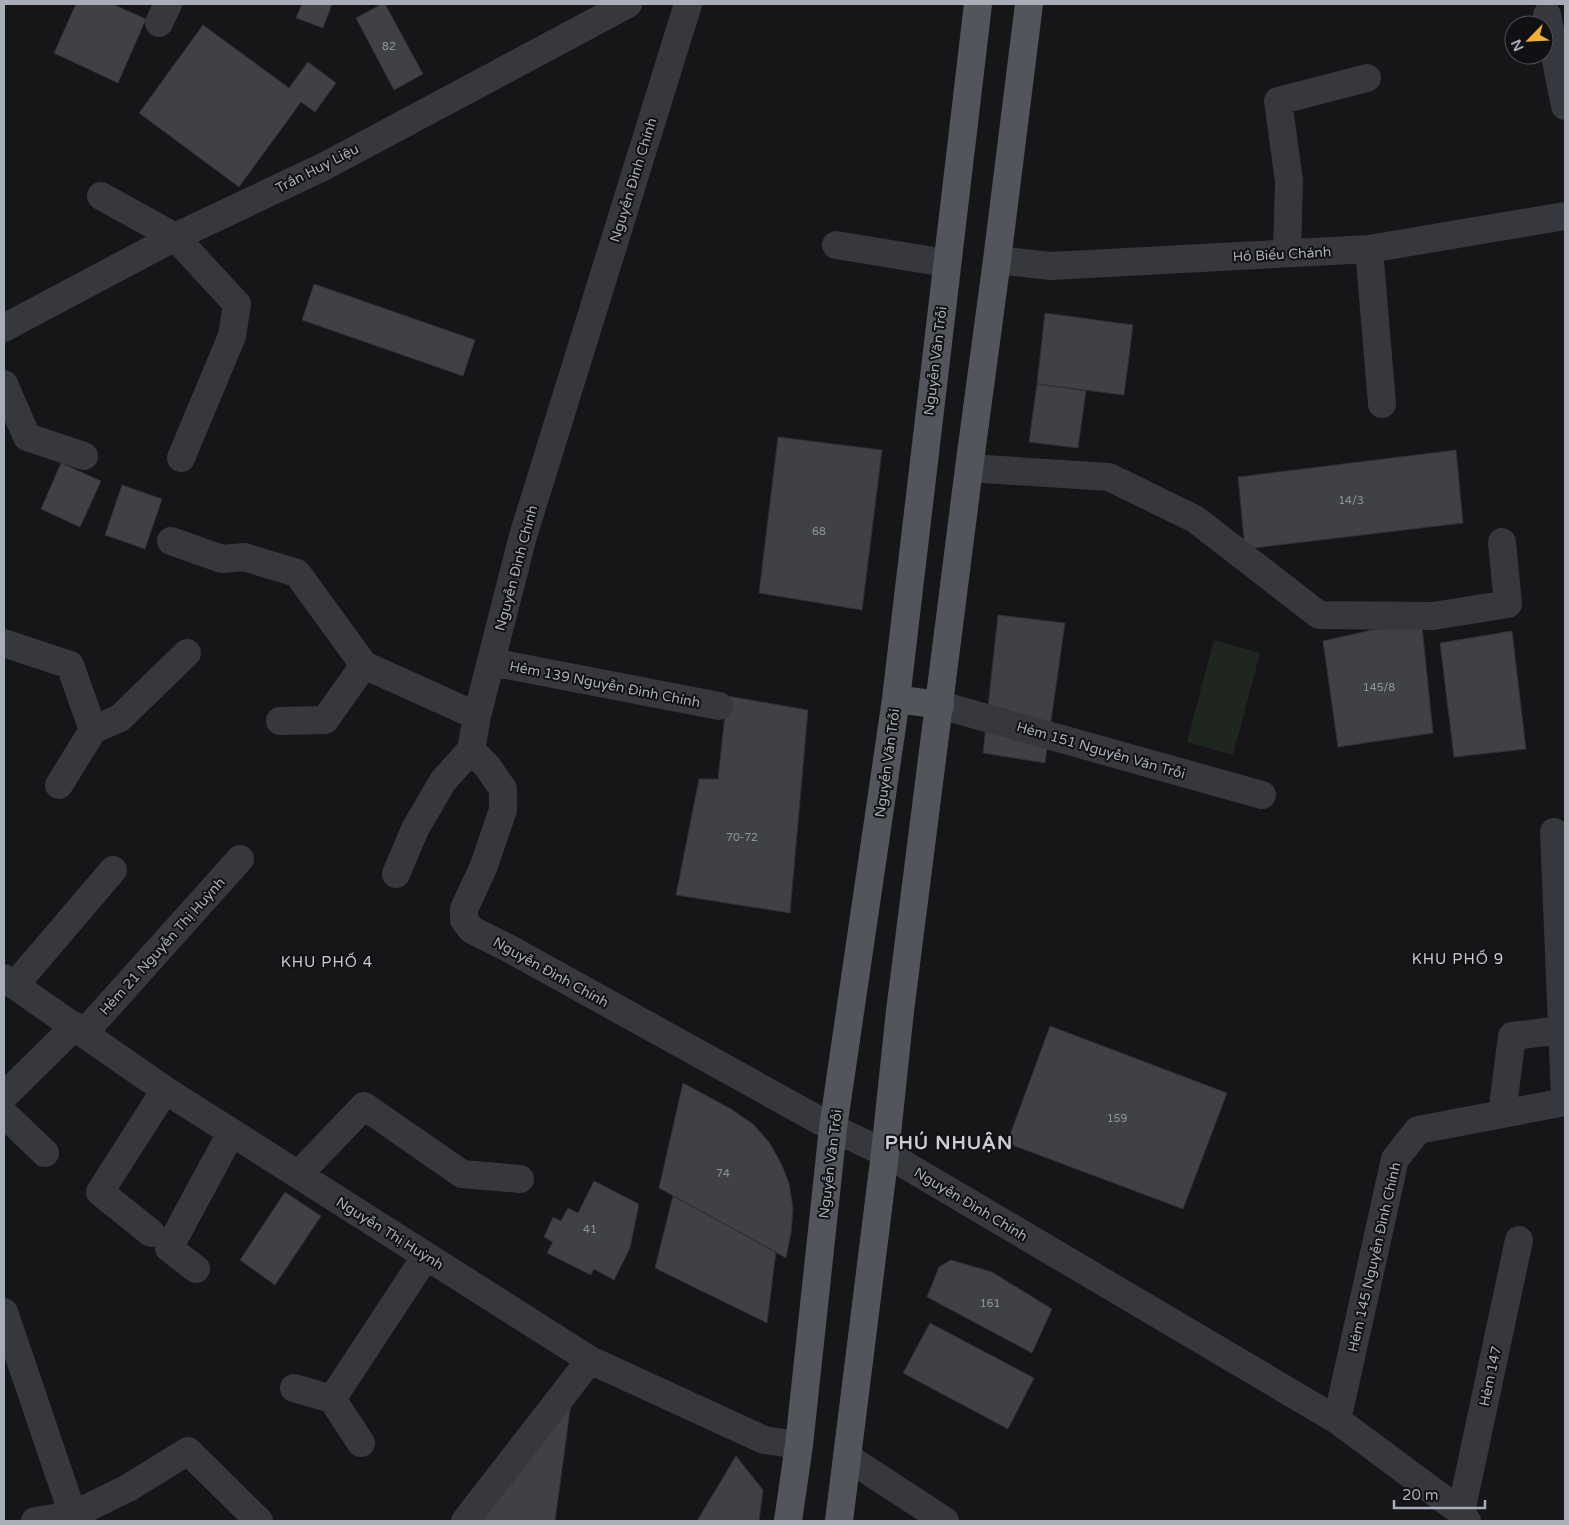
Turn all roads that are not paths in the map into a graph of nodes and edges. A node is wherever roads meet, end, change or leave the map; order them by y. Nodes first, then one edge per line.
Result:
1 (628, 4) edge
2 (688, 4) edge
3 (1029, 4) edge
4 (975, 9) edge
5 (1554, 50) edge
6 (1367, 78) dead end
7 (1565, 106) edge
8 (101, 196) dead end
9 (1565, 216) edge
10 (175, 237) junction
11 (836, 245) dead end
12 (1369, 249) junction
13 (1287, 253) junction
14 (997, 260) junction
15 (946, 263) junction
16 (4, 328) edge
17 (4, 384) edge
18 (1382, 404) dead end
19 (84, 456) dead end
20 (181, 458) dead end
21 (969, 468) junction
22 (171, 541) dead end
23 (1502, 542) dead end
24 (4, 643) edge
25 (187, 653) dead end
26 (490, 662) junction
27 (364, 665) junction
28 (896, 699) junction
29 (940, 705) junction
30 (719, 706) dead end
31 (477, 716) junction
32 (280, 721) dead end
33 (94, 730) junction
34 (471, 750) junction
35 (59, 785) dead end
36 (1262, 795) dead end
37 (1554, 832) dead end
38 (240, 859) dead end
39 (113, 870) dead end
40 (396, 874) dead end
41 (1563, 978) edge
42 (9, 981) edge
43 (74, 1026) junction
44 (1562, 1030) junction
45 (4, 1078) edge
46 (164, 1090) junction
47 (4, 1096) edge
48 (1565, 1098) edge
49 (1565, 1102) edge
50 (4, 1114) edge
51 (1502, 1114) junction
52 (833, 1128) junction
53 (231, 1133) junction
54 (46, 1153) dead end
55 (885, 1153) junction
56 (298, 1175) junction
57 (520, 1179) dead end
58 (151, 1233) dead end
59 (1519, 1240) dead end
60 (426, 1256) junction
61 (196, 1269) dead end
62 (4, 1312) edge
63 (590, 1360) junction
64 (294, 1388) dead end
65 (332, 1398) junction
66 (1337, 1420) junction
67 (361, 1443) dead end
68 (798, 1445) junction
69 (847, 1457) junction
70 (73, 1515) junction
71 (245, 1517) edge
72 (1464, 1517) edge
73 (35, 1521) edge
74 (465, 1521) edge
75 (788, 1521) edge
76 (839, 1521) edge
77 (945, 1521) edge

1 - 10 street, Trần Huy Liệu
2 - 26 street, Nguyễn Đình Chính
3 - 14 main road
4 - 15 main road, Nguyễn Văn Trỗi
5 - 7 street
6 - 13 street
8 - 10 street
9 - 12 street, Hồ Biểu Chánh
10 - 16 street, Trần Huy Liệu
10 - 20 street
11 - 15 street
12 - 13 street, Hồ Biểu Chánh
12 - 18 street
13 - 14 street, Hồ Biểu Chánh
14 - 21 main road
15 - 28 main road, Nguyễn Văn Trỗi
17 - 19 street
21 - 23 street
21 - 29 main road
22 - 27 street
24 - 33 street
25 - 33 street
26 - 30 street, Hẻm 139 Nguyễn Đình Chính
26 - 31 street, Nguyễn Đình Chính
27 - 31 street
27 - 32 street
28 - 29 main road
28 - 52 main road, Nguyễn Văn Trỗi
29 - 36 street, Hẻm 151 Nguyễn Văn Trỗi
29 - 55 main road
31 - 34 street, Nguyễn Đình Chính
33 - 35 street
34 - 40 street
34 - 52 street, Nguyễn Đình Chính
37 - 41 street
38 - 43 street, Hẻm 21 Nguyễn Thị Huỳnh
39 - 42 street
41 - 44 street
42 - 43 street, Nguyễn Thị Huỳnh
43 - 45 street
43 - 46 street, Nguyễn Thị Huỳnh
43 - 47 street
44 - 48 street
44 - 51 street
46 - 53 street, Nguyễn Thị Huỳnh
46 - 58 street
49 - 51 street, Hẻm 145 Nguyễn Đình Chính
50 - 54 street
51 - 66 street, Hẻm 145 Nguyễn Đình Chính
52 - 55 street, Nguyễn Đình Chính
52 - 68 main road, Nguyễn Văn Trỗi
53 - 56 street, Nguyễn Thị Huỳnh
53 - 61 street
55 - 66 street, Nguyễn Đình Chính
55 - 69 main road
56 - 57 street
56 - 60 street, Nguyễn Thị Huỳnh
59 - 72 street, Hẻm 147
60 - 63 street, Nguyễn Thị Huỳnh
60 - 65 street
62 - 70 street
63 - 68 street, Nguyễn Thị Huỳnh
63 - 74 street
64 - 65 street
65 - 67 street
66 - 72 street, Nguyễn Đình Chính
68 - 75 main road, Nguyễn Văn Trỗi
69 - 76 main road
69 - 77 street
70 - 71 street
70 - 73 street

